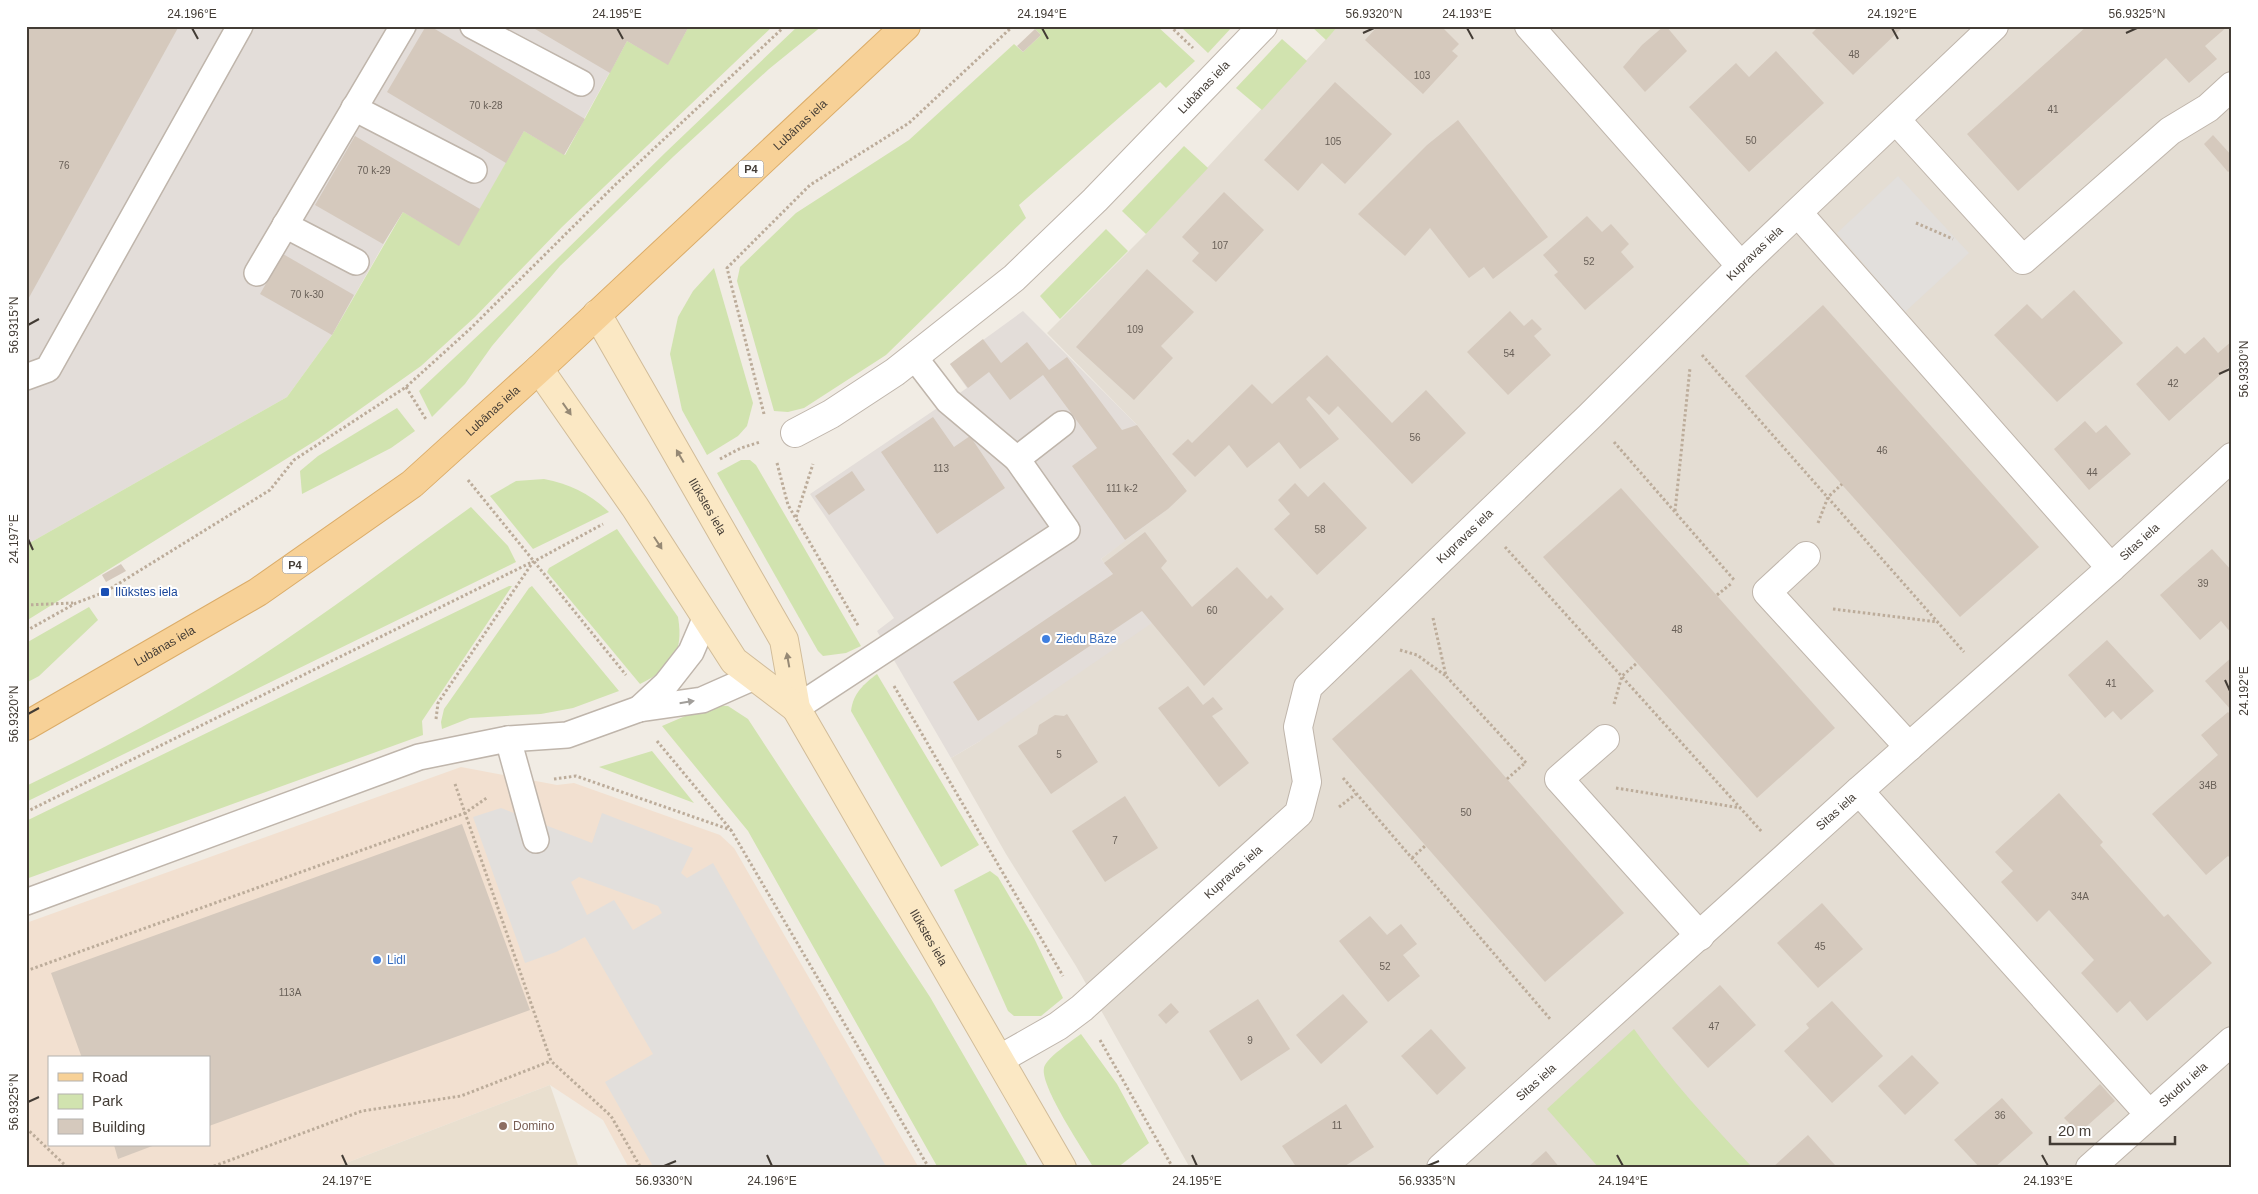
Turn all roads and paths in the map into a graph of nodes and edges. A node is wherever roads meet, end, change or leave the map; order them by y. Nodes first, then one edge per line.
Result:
1 (240, 26) edge
2 (403, 26) edge
3 (473, 26) edge
4 (784, 26) edge
5 (906, 26) edge
6 (1013, 26) edge
7 (1264, 26) edge
8 (1529, 26) edge
9 (1994, 26) edge
10 (581, 83) dead end
11 (2232, 86) edge
12 (354, 108) junction
13 (1896, 120) junction
14 (474, 170) dead end
15 (1798, 213) junction
16 (285, 225) junction
17 (356, 262) dead end
18 (1741, 266) junction
19 (257, 273) dead end
20 (597, 314) junction
21 (1685, 336) junction
22 (915, 358) junction
23 (539, 369) junction
24 (26, 377) edge
25 (406, 387) junction
26 (1590, 416) junction
27 (1062, 424) dead end
28 (783, 436) junction
29 (447, 454) junction
30 (2232, 456) edge
31 (1018, 459) junction
32 (691, 476) junction
33 (1842, 484) dead end
34 (1828, 497) junction
35 (635, 507) junction
36 (1674, 512) junction
37 (1482, 520) junction
38 (1806, 556) joint
39 (533, 562) junction
40 (2111, 568) junction
41 (1423, 576) junction
42 (1735, 581) junction
43 (1717, 595) dead end
44 (1771, 597) junction
45 (76, 603) junction
46 (26, 604) edge
47 (706, 617) junction
48 (1939, 622) junction
49 (26, 630) edge
50 (1358, 638) junction
51 (876, 656) junction
52 (1637, 663) dead end
53 (1446, 676) junction
54 (1622, 676) junction
55 (754, 677) junction
56 (1987, 678) junction
57 (796, 708) junction
58 (639, 709) junction
59 (26, 726) edge
60 (508, 739) junction
61 (1605, 739) joint
62 (1909, 747) junction
63 (444, 751) junction
64 (1525, 763) junction
65 (1337, 772) dead end
66 (1507, 779) dead end
67 (1559, 779) junction
68 (520, 784) junction
69 (1859, 791) junction
70 (1741, 808) junction
71 (26, 812) edge
72 (465, 813) junction
73 (731, 830) junction
74 (536, 840) dead end
75 (1426, 845) dead end
76 (1412, 858) junction
77 (1786, 858) junction
78 (26, 902) edge
79 (1700, 936) junction
80 (26, 971) edge
81 (1082, 1008) junction
82 (2232, 1041) edge
83 (1576, 1048) junction
84 (1000, 1059) junction
85 (551, 1061) junction
86 (2149, 1114) junction
87 (26, 1128) edge
88 (68, 1168) edge
89 (209, 1168) edge
90 (642, 1168) edge
91 (929, 1168) edge
92 (1062, 1168) edge
93 (1173, 1168) edge
94 (1441, 1168) edge
95 (2090, 1168) edge

1 - 24 lane
2 - 12 lane
3 - 10 lane
4 - 25 path
5 - 20 main road, Lubānas iela / P4
6 - 28 path
7 - 22 street, Lubānas iela
8 - 18 street
9 - 13 street, Kupravas iela
11 - 13 street
12 - 14 lane
12 - 16 lane
13 - 15 street, Kupravas iela
15 - 18 street, Kupravas iela
15 - 40 street
16 - 17 lane
16 - 19 lane
18 - 21 street, Kupravas iela
20 - 23 main road, Lubānas iela / P4
32 -> 20 street, Ilūkstes iela
21 - 26 street, Kupravas iela
21 - 34 path
21 - 36 path
22 - 28 street, Lubānas iela
22 - 31 lane
23 - 29 main road, Lubānas iela / P4
23 -> 35 street, Ilūkstes iela
25 - 29 path
25 - 45 path
26 - 36 path
26 - 37 street, Kupravas iela
27 - 31 lane
28 - 32 path
28 - 51 path
29 - 39 path
29 - 59 main road, Lubānas iela / P4
30 - 40 street, Sitas iela
31 - 51 lane
57 -> 32 street, Ilūkstes iela
33 - 34 path
34 - 38 path
34 - 48 path
35 - 39 path
35 -> 47 street, Ilūkstes iela
36 - 42 path
37 - 41 street, Kupravas iela
37 - 54 path
38 - 44 street
39 - 58 path
39 - 63 path
39 - 71 path
40 - 56 street, Sitas iela
41 - 50 street, Kupravas iela
41 - 53 path
42 - 43 path
42 - 44 path
44 - 48 path
44 - 62 street
45 - 46 path
45 - 49 path
47 - 55 street, Ilūkstes iela
47 - 58 lane
48 - 56 path
50 - 53 path
50 - 81 street, Kupravas iela
51 - 57 lane
51 - 81 path
52 - 54 path
53 - 64 path
54 - 61 path
54 - 70 path
55 - 57 street, Ilūkstes iela
58 -> 55 lane
56 - 62 street, Sitas iela
57 - 84 street, Ilūkstes iela
58 - 60 lane
58 - 73 path
60 - 63 lane
60 - 68 lane
61 - 67 street
62 - 69 street, Sitas iela
63 - 72 path
63 - 78 lane
64 - 66 path
64 - 67 path
65 - 76 path
67 - 70 path
67 - 79 street
68 - 72 path
68 - 73 path
68 - 74 lane
69 - 77 street, Sitas iela
69 - 86 street
70 - 77 path
72 - 80 path
72 - 85 path
73 - 91 path
75 - 76 path
76 - 83 path
77 - 79 street, Sitas iela
79 - 83 street, Sitas iela
81 - 84 street, Kupravas iela
81 - 93 path
82 - 86 street, Skudru iela
83 - 94 street, Sitas iela
84 - 92 street, Ilūkstes iela
85 - 89 path
85 - 90 path
86 - 95 street, Skudru iela
87 - 88 path

